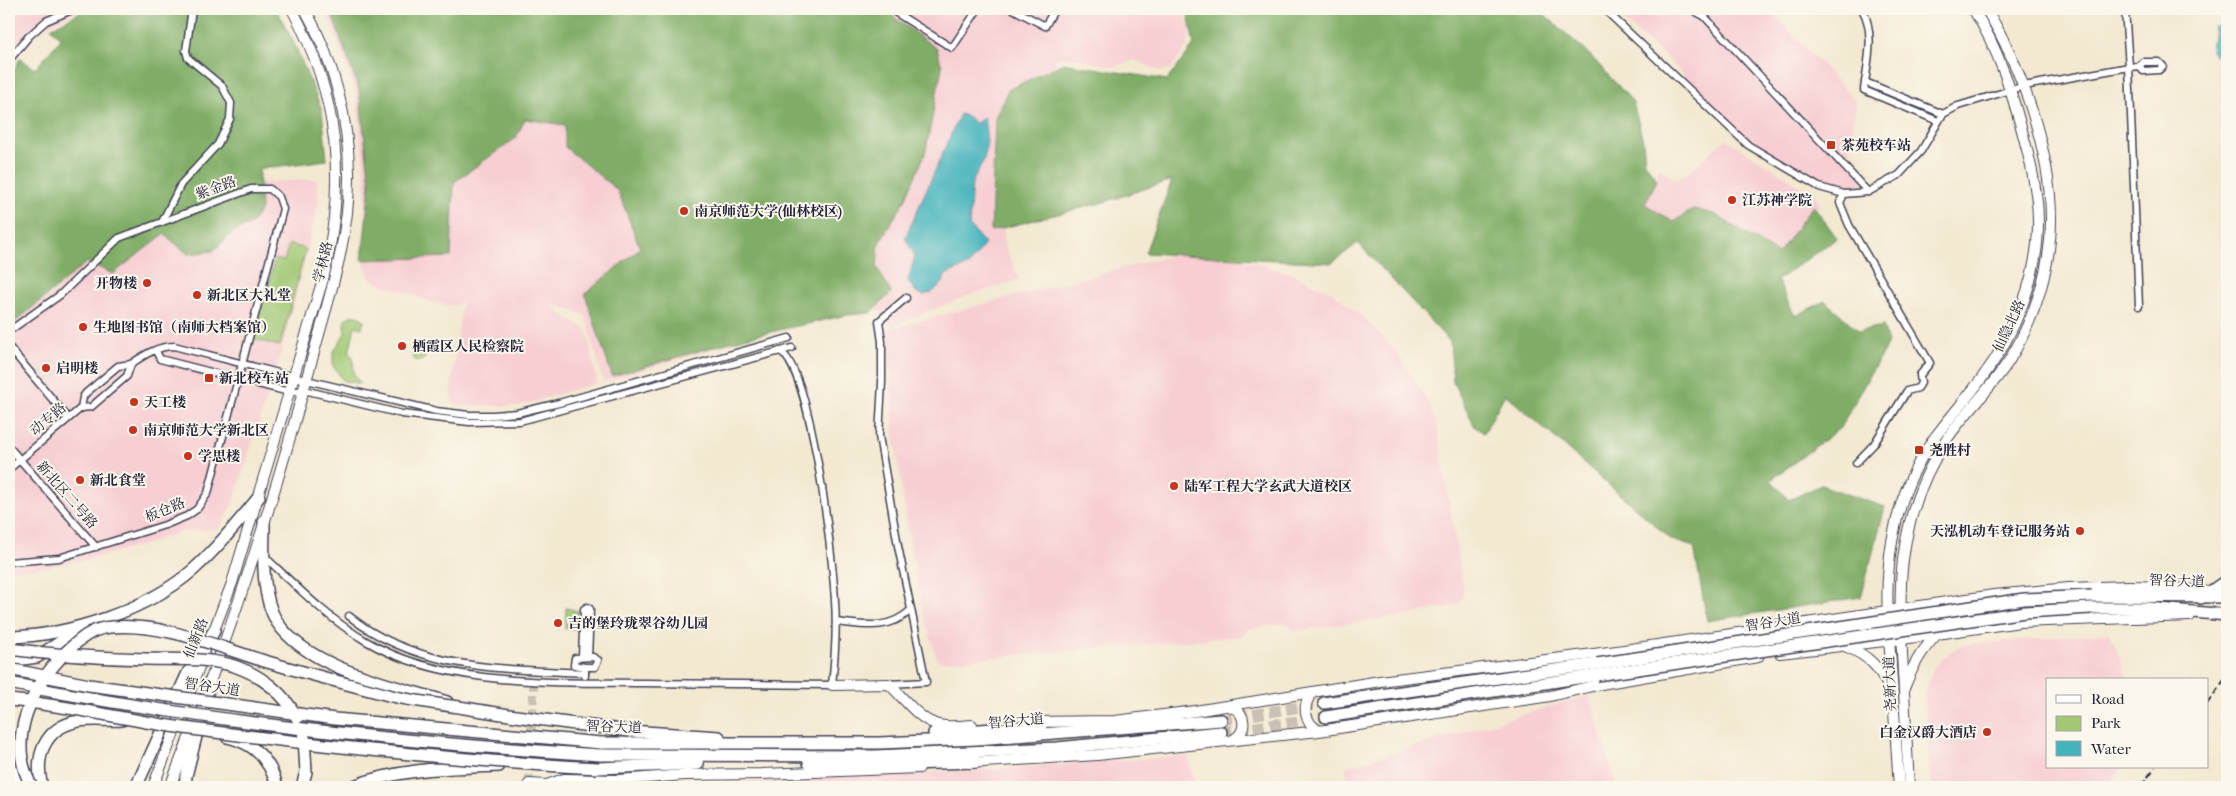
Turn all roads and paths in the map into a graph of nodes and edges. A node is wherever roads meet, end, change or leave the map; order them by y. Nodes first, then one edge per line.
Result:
1 (74, 9) edge
2 (192, 9) edge
3 (292, 9) edge
4 (305, 9) edge
5 (890, 9) edge
6 (978, 9) edge
7 (1013, 9) edge
8 (1055, 9) edge
9 (1604, 9) edge
10 (1691, 9) edge
11 (1862, 9) edge
12 (1973, 9) edge
13 (1986, 9) edge
14 (2125, 9) edge
15 (9, 60) edge
16 (2140, 66) dead end
17 (2128, 67) junction
18 (1865, 82) junction
19 (2024, 86) junction
20 (2011, 89) junction
21 (1943, 114) junction
22 (1938, 121) junction
23 (1868, 192) junction
24 (1844, 194) junction
25 (162, 222) junction
26 (906, 298) dead end
27 (2139, 306) dead end
28 (9, 331) edge
29 (790, 338) dead end
30 (9, 347) edge
31 (792, 348) dead end
32 (156, 351) junction
33 (780, 351) junction
34 (241, 363) junction
35 (131, 364) junction
36 (294, 377) junction
37 (236, 379) junction
38 (306, 379) junction
39 (304, 390) junction
40 (289, 392) junction
41 (81, 408) junction
42 (68, 418) junction
43 (9, 447) edge
44 (20, 460) junction
45 (1856, 464) dead end
46 (9, 469) edge
47 (259, 497) junction
48 (264, 521) junction
49 (96, 547) junction
50 (264, 556) junction
51 (9, 562) edge
52 (2206, 595) junction
53 (2227, 597) edge
54 (1900, 608) junction
55 (911, 610) junction
56 (1888, 610) junction
57 (2224, 614) edge
58 (349, 616) dead end
59 (836, 622) junction
60 (214, 630) junction
61 (87, 633) junction
62 (1938, 633) junction
63 (9, 636) edge
64 (1902, 639) junction
65 (1889, 641) junction
66 (1844, 646) junction
67 (9, 649) edge
68 (585, 656) junction
69 (9, 660) edge
70 (9, 669) edge
71 (585, 670) junction
72 (1597, 670) junction
73 (210, 682) junction
74 (585, 682) junction
75 (9, 683) edge
76 (889, 684) junction
77 (832, 685) junction
78 (1891, 690) junction
79 (1313, 692) junction
80 (1903, 692) junction
81 (9, 699) edge
82 (1324, 703) tunnel mouth
83 (1219, 707) junction
84 (472, 710) junction
85 (1326, 717) tunnel mouth
86 (130, 720) junction
87 (1221, 720) tunnel mouth
88 (1115, 721) junction
89 (200, 730) junction
90 (1319, 731) junction
91 (1221, 732) tunnel mouth
92 (1229, 742) junction
93 (800, 743) junction
94 (765, 757) junction
95 (9, 762) edge
96 (976, 762) junction
97 (524, 764) junction
98 (529, 786) edge
99 (23, 787) edge
100 (32, 787) edge
101 (42, 787) edge
102 (136, 787) edge
103 (153, 787) edge
104 (170, 787) edge
105 (185, 787) edge
106 (276, 787) edge
107 (302, 787) edge
108 (351, 787) edge
109 (1899, 787) edge
110 (1909, 787) edge

1 - 15 street
2 - 25 street
3 - 36 main road, 学林路
4 - 38 main road, 学林路
5 - 6 street
7 - 8 street
9 - 24 street
10 - 23 street
11 - 18 street
12 - 20 main road, 仙隐北路
13 - 19 main road, 仙隐北路
14 - 17 street
16 - 17 street
17 - 19 street
17 - 27 street
18 - 21 street
18 - 22 street
19 - 20 street
19 - 54 main road, 仙隐北路
20 - 21 street
20 - 56 main road, 仙隐北路
21 - 22 street
22 - 23 street
23 - 24 street
24 - 45 street
25 - 28 street, 紫金路
25 - 34 street, 紫金路
26 - 55 street
29 - 38 street
30 - 42 street
31 - 33 street
32 - 34 street
32 - 35 street
32 - 37 street
33 - 39 street
33 - 59 street
34 - 36 street
34 - 37 street, 紫金路
35 - 41 street
35 - 41 street
36 - 38 street
36 - 40 main road, 学林路
37 - 40 street
37 - 49 street, 板仓路
38 - 39 main road, 学林路
39 - 40 street
39 - 48 main road, 学林路
40 - 47 main road, 学林路
41 - 42 street, 动专路
42 - 44 street, 动专路
43 - 44 street, 新北区二号路
44 - 46 street, 动专路
44 - 49 street, 新北区二号路
47 - 60 main road, 仙新路
47 - 63 highway
48 - 50 highway
48 - 73 main road, 仙新路
49 - 51 street, 板仓路
50 - 74 street
50 - 84 highway, bridge
52 - 53 highway, 智谷大道
52 - 54 main road
52 - 72 highway, 智谷大道, bridge
54 - 56 main road
54 - 64 main road, 仙隐北路
55 - 59 street
55 - 76 street
56 - 65 main road, 仙隐北路
56 - 79 main road
57 - 62 main road
57 - 72 highway, 智谷大道, bridge
58 - 71 street
59 - 77 street
60 - 102 highway
60 - 103 main road, 仙新路
61 - 69 highway, bridge
61 - 84 highway, bridge
61 - 100 highway, bridge
62 - 64 main road
62 - 80 main road
64 - 65 main road
64 - 80 main road, 尧新大道
65 - 66 main road
65 - 78 main road, 尧新大道
66 - 78 main road
66 - 90 main road
67 - 107 highway, bridge
68 - 68 street
68 - 71 street
68 - 71 street
70 - 93 highway, 智谷大道, bridge
71 - 74 street
72 - 82 highway, 智谷大道
72 - 85 highway, 智谷大道
73 - 104 main road, 仙新路
73 - 105 highway
74 - 77 street
75 - 94 highway, 智谷大道, bridge
76 - 77 main road
76 - 88 main road
78 - 109 main road, 尧新大道
79 - 83 main road
79 - 90 main road
80 - 110 main road, 尧新大道
81 - 86 highway, bridge
83 - 88 main road
83 - 92 main road
84 - 93 highway, bridge
86 - 89 highway, bridge
86 - 101 highway, bridge
87 - 93 highway, 智谷大道
88 - 93 highway
89 - 97 highway, bridge
89 - 106 highway, bridge
90 - 92 main road
91 - 94 highway, 智谷大道
92 - 96 main road
94 - 96 highway
94 - 97 highway, bridge
95 - 99 highway
96 - 98 main road
97 - 108 highway, bridge

